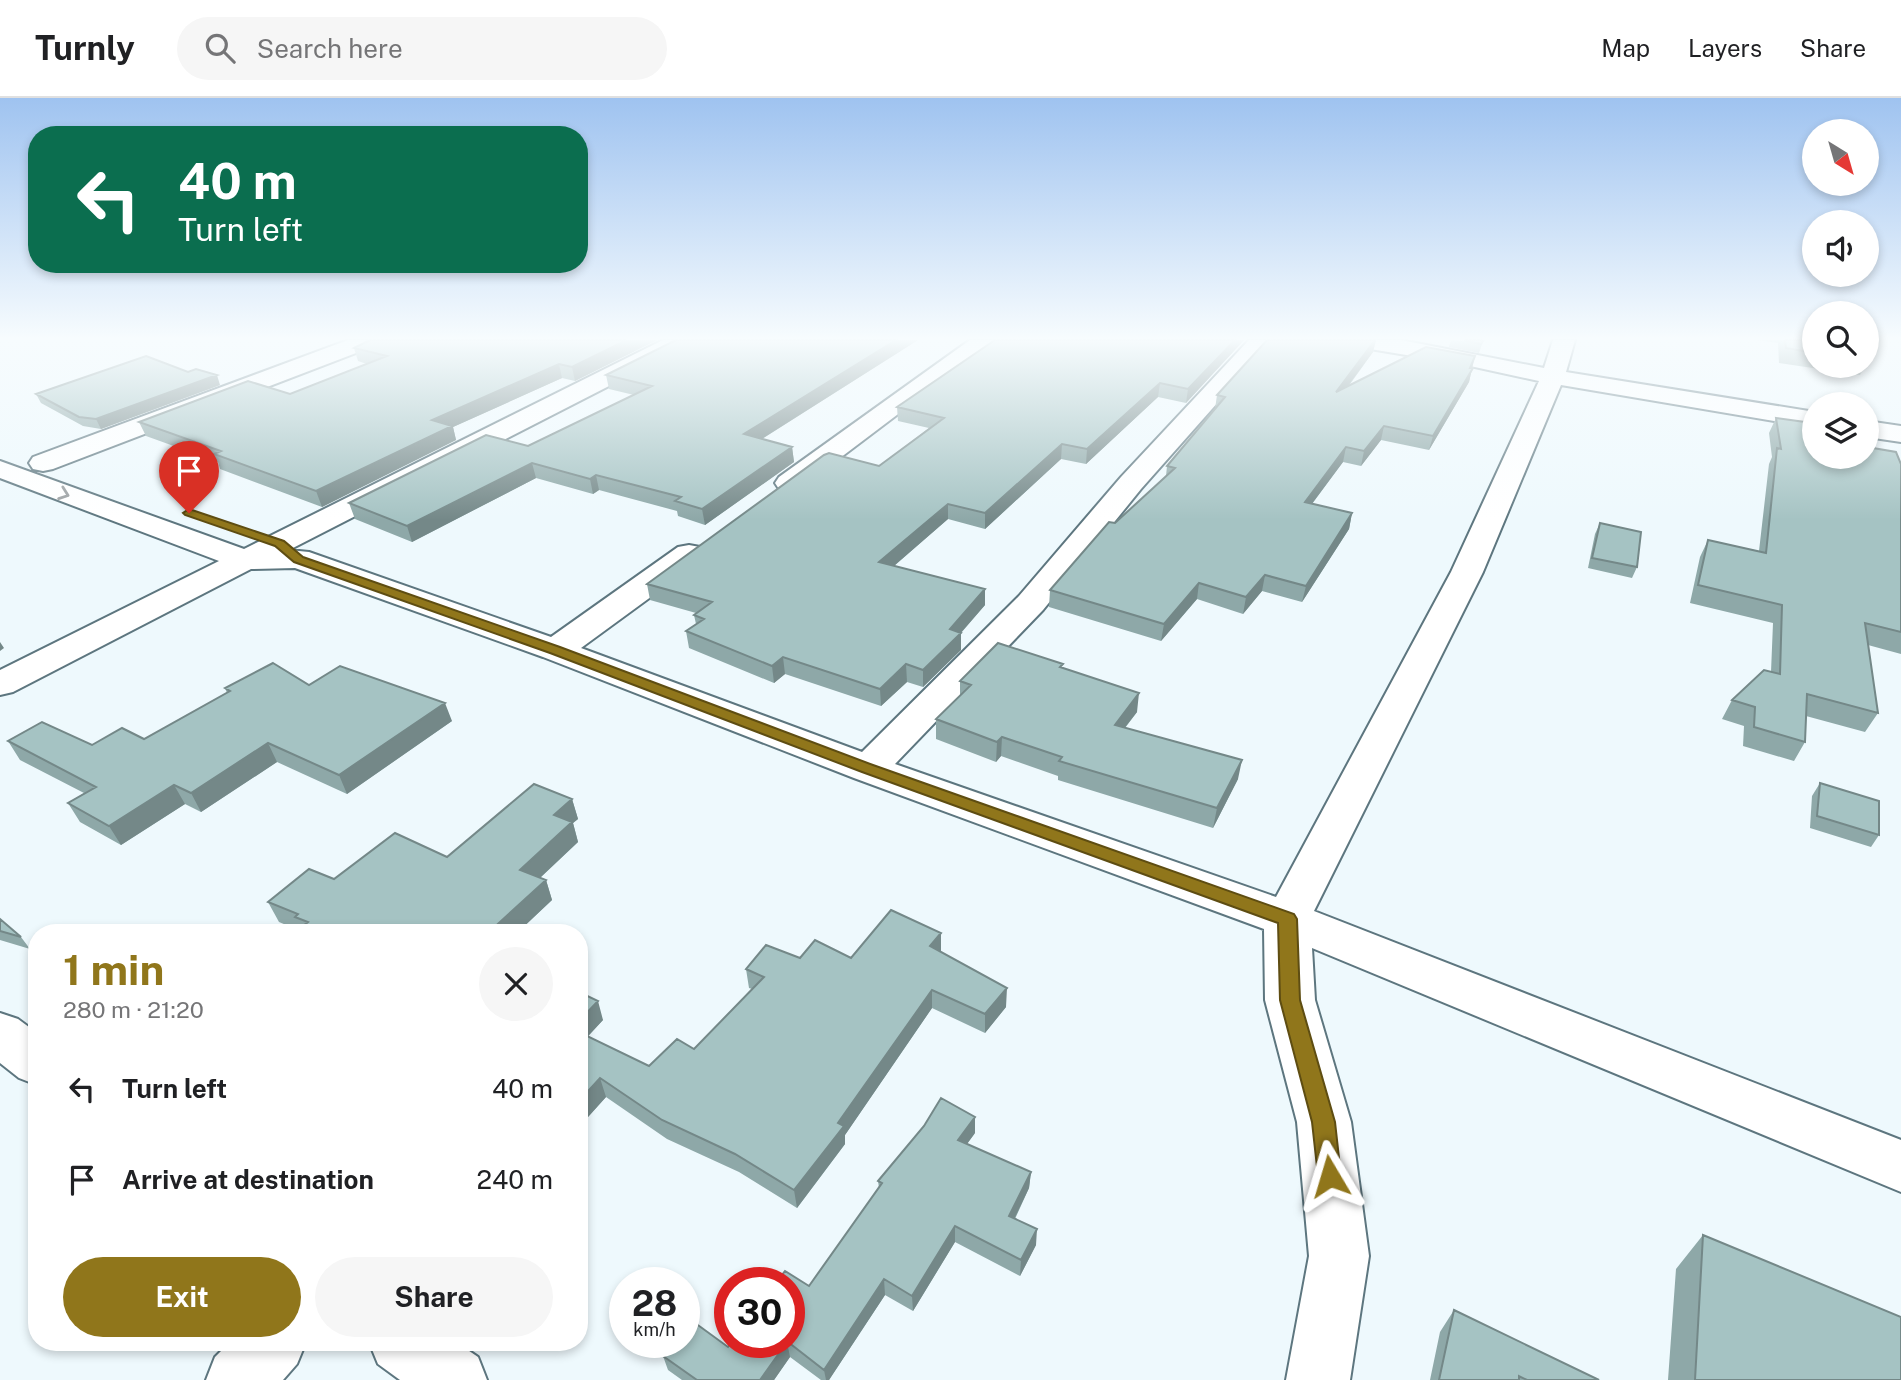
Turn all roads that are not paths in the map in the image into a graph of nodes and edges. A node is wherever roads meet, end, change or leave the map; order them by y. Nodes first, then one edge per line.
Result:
1 (211, 400) edge
2 (548, 400) edge
3 (562, 400) edge
4 (903, 400) edge
5 (1207, 400) edge
6 (1541, 400) edge
7 (1730, 400) edge
8 (1802, 417) edge
9 (1879, 431) edge
10 (1901, 434) edge
11 (0, 446) edge
12 (43, 463) junction
13 (4, 475) edge
14 (770, 496) edge
15 (713, 537) edge
16 (263, 551) junction
17 (555, 650) junction
18 (0, 667) edge
19 (0, 684) edge
20 (868, 769) junction
21 (1287, 919) junction
22 (0, 1034) edge
23 (28, 1056) edge
24 (1901, 1166) edge
25 (266, 1351) edge
26 (413, 1351) edge
27 (238, 1380) edge
28 (455, 1380) edge
29 (1318, 1380) edge

1 - 12 street
2 - 16 street
3 - 16 street
4 - 14 street
5 - 20 street
6 - 21 street
7 - 8 street
9 - 10 street
11 - 12 street
12 - 16 street
13 -> 16 street
15 - 17 street
16 - 17 street
16 - 18 street
16 - 19 street
17 - 20 street
20 - 21 street
21 - 24 street
21 - 29 street
22 - 23 street
25 - 27 street
26 - 28 street

